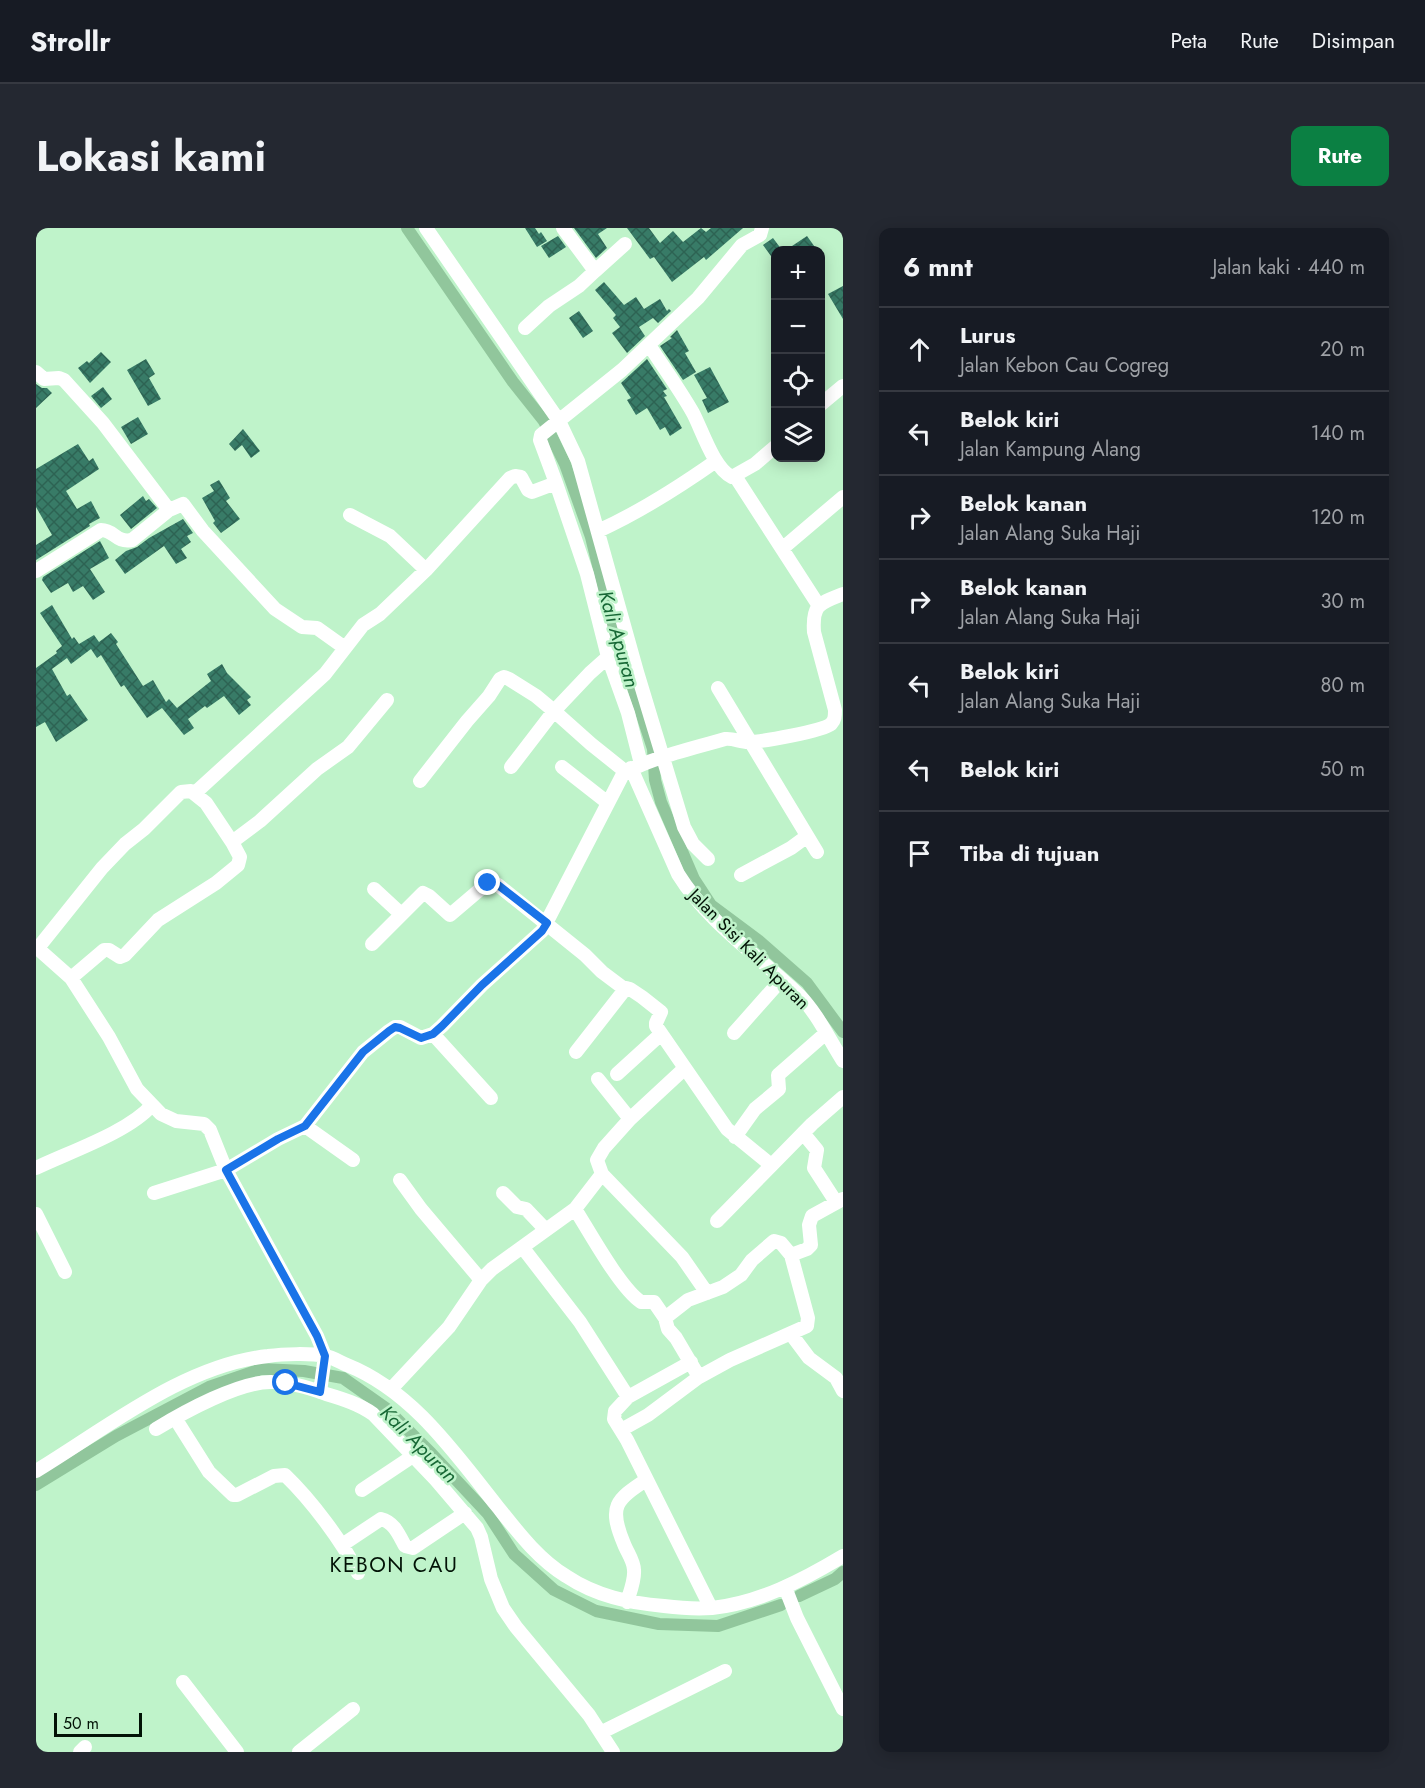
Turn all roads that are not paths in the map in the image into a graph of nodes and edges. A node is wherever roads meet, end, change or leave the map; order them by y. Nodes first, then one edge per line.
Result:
1 (426, 228) edge
2 (563, 228) edge
3 (762, 228) edge
4 (625, 244) dead end
5 (595, 271) junction
6 (525, 328) dead end
7 (649, 345) junction
8 (36, 372) edge
9 (843, 386) edge
10 (825, 401) edge
11 (557, 423) junction
12 (771, 450) edge
13 (716, 461) junction
14 (735, 476) junction
15 (556, 483) junction
16 (843, 497) edge
17 (169, 510) junction
18 (350, 514) dead end
19 (598, 531) junction
20 (783, 548) junction
21 (426, 570) junction
22 (36, 571) edge
23 (843, 594) edge
24 (819, 606) junction
25 (345, 648) junction
26 (608, 657) junction
27 (718, 688) dead end
28 (387, 700) dead end
29 (554, 711) junction
30 (749, 742) junction
31 (644, 764) junction
32 (511, 767) dead end
33 (562, 767) dead end
34 (420, 781) dead end
35 (195, 794) junction
36 (608, 803) junction
37 (806, 837) junction
38 (232, 842) junction
39 (817, 852) dead end
40 (708, 859) dead end
41 (741, 875) dead end
42 (374, 889) dead end
43 (401, 914) junction
44 (547, 923) junction
45 (372, 944) dead end
46 (37, 947) edge
47 (71, 978) junction
48 (782, 980) junction
49 (626, 988) junction
50 (734, 1033) dead end
51 (826, 1033) junction
52 (433, 1034) junction
53 (661, 1034) junction
54 (576, 1052) dead end
55 (843, 1060) edge
56 (686, 1068) junction
57 (617, 1074) dead end
58 (598, 1079) dead end
59 (843, 1097) edge
60 (491, 1098) dead end
61 (152, 1105) junction
62 (630, 1119) junction
63 (305, 1126) junction
64 (803, 1133) junction
65 (735, 1137) junction
66 (353, 1160) dead end
67 (771, 1166) junction
68 (36, 1168) edge
69 (226, 1170) junction
70 (602, 1174) junction
71 (400, 1180) dead end
72 (154, 1193) dead end
73 (503, 1194) dead end
74 (840, 1201) edge
75 (575, 1209) junction
76 (36, 1214) edge
77 (717, 1221) dead end
78 (546, 1230) junction
79 (524, 1248) junction
80 (791, 1256) junction
81 (65, 1272) dead end
82 (481, 1280) junction
83 (707, 1293) junction
84 (665, 1318) junction
85 (791, 1334) junction
86 (324, 1361) junction
87 (691, 1362) junction
88 (699, 1377) junction
89 (321, 1387) junction
90 (392, 1388) junction
91 (843, 1391) edge
92 (628, 1397) junction
93 (175, 1418) junction
94 (156, 1429) dead end
95 (621, 1430) junction
96 (412, 1456) junction
97 (36, 1471) edge
98 (646, 1479) junction
99 (362, 1490) dead end
100 (465, 1513) junction
101 (342, 1545) junction
102 (843, 1556) edge
103 (358, 1573) dead end
104 (785, 1587) junction
105 (627, 1602) junction
106 (711, 1608) junction
107 (725, 1671) dead end
108 (183, 1682) dead end
109 (353, 1709) dead end
110 (843, 1709) edge
111 (602, 1732) junction
112 (228, 1749) edge
113 (299, 1752) edge
114 (613, 1752) edge

1 - 11 street
2 - 5 street
3 - 7 street
4 - 5 street
5 - 6 street
7 - 11 street
7 - 13 street
8 - 17 street
9 - 10 street
11 - 15 street
11 - 19 street
12 - 14 street
13 - 14 street
13 - 19 street
14 - 20 street
15 - 21 street
15 - 26 street
16 - 20 street
17 - 22 street
17 - 25 street
18 - 21 street
19 - 31 street
20 - 24 street
21 - 25 street
23 - 24 street
24 - 30 street
25 - 35 street
26 - 29 street
26 - 31 street
27 - 30 street
28 - 38 street
29 - 31 street
29 - 32 street
29 - 34 street
30 - 31 street
30 - 37 street
31 - 36 street
31 - 40 street
31 - 48 street, Jalan Sisi Kali Apuran
33 - 36 street
35 - 38 street
35 - 46 street
36 - 44 street
37 - 39 street
37 - 41 street
38 - 47 street
42 - 43 street
43 - 44 street
43 - 45 street
44 - 49 street
44 - 52 street
46 - 47 street
47 - 61 street
48 - 50 street
48 - 51 street, Jalan Sisi Kali Apuran
49 - 53 street
49 - 54 street
51 - 55 street, Jalan Sisi Kali Apuran
51 - 65 street
52 - 60 street
52 - 63 street
53 - 56 street
53 - 57 street
56 - 62 street
56 - 65 street
58 - 62 street
59 - 64 street
61 - 68 street
61 - 69 street
62 - 70 street
63 - 66 street
63 - 69 street
64 - 67 street
64 - 74 street
65 - 67 street
67 - 77 street
69 - 72 street
69 - 86 street
70 - 75 street
70 - 83 street
71 - 82 street
73 - 78 street
74 - 80 street
75 - 78 street
75 - 84 street
76 - 81 street
78 - 79 street
79 - 82 street
79 - 92 street
80 - 83 street
80 - 85 street
82 - 90 street
83 - 84 street
84 - 87 street
85 - 88 street
85 - 91 street
86 - 89 street
86 - 90 street
86 - 97 street
87 - 88 street
87 - 92 street
88 - 95 street
89 - 93 street
89 - 96 street
90 - 105 street
92 - 95 street
93 - 94 street
93 - 101 street
95 - 98 street
96 - 99 street
96 - 100 street
98 - 105 street
98 - 106 street
100 - 101 street
100 - 111 street
101 - 103 street
102 - 104 street
104 - 106 street
104 - 110 street
105 - 106 street
107 - 111 street
108 - 112 street
109 - 113 street
111 - 114 street

